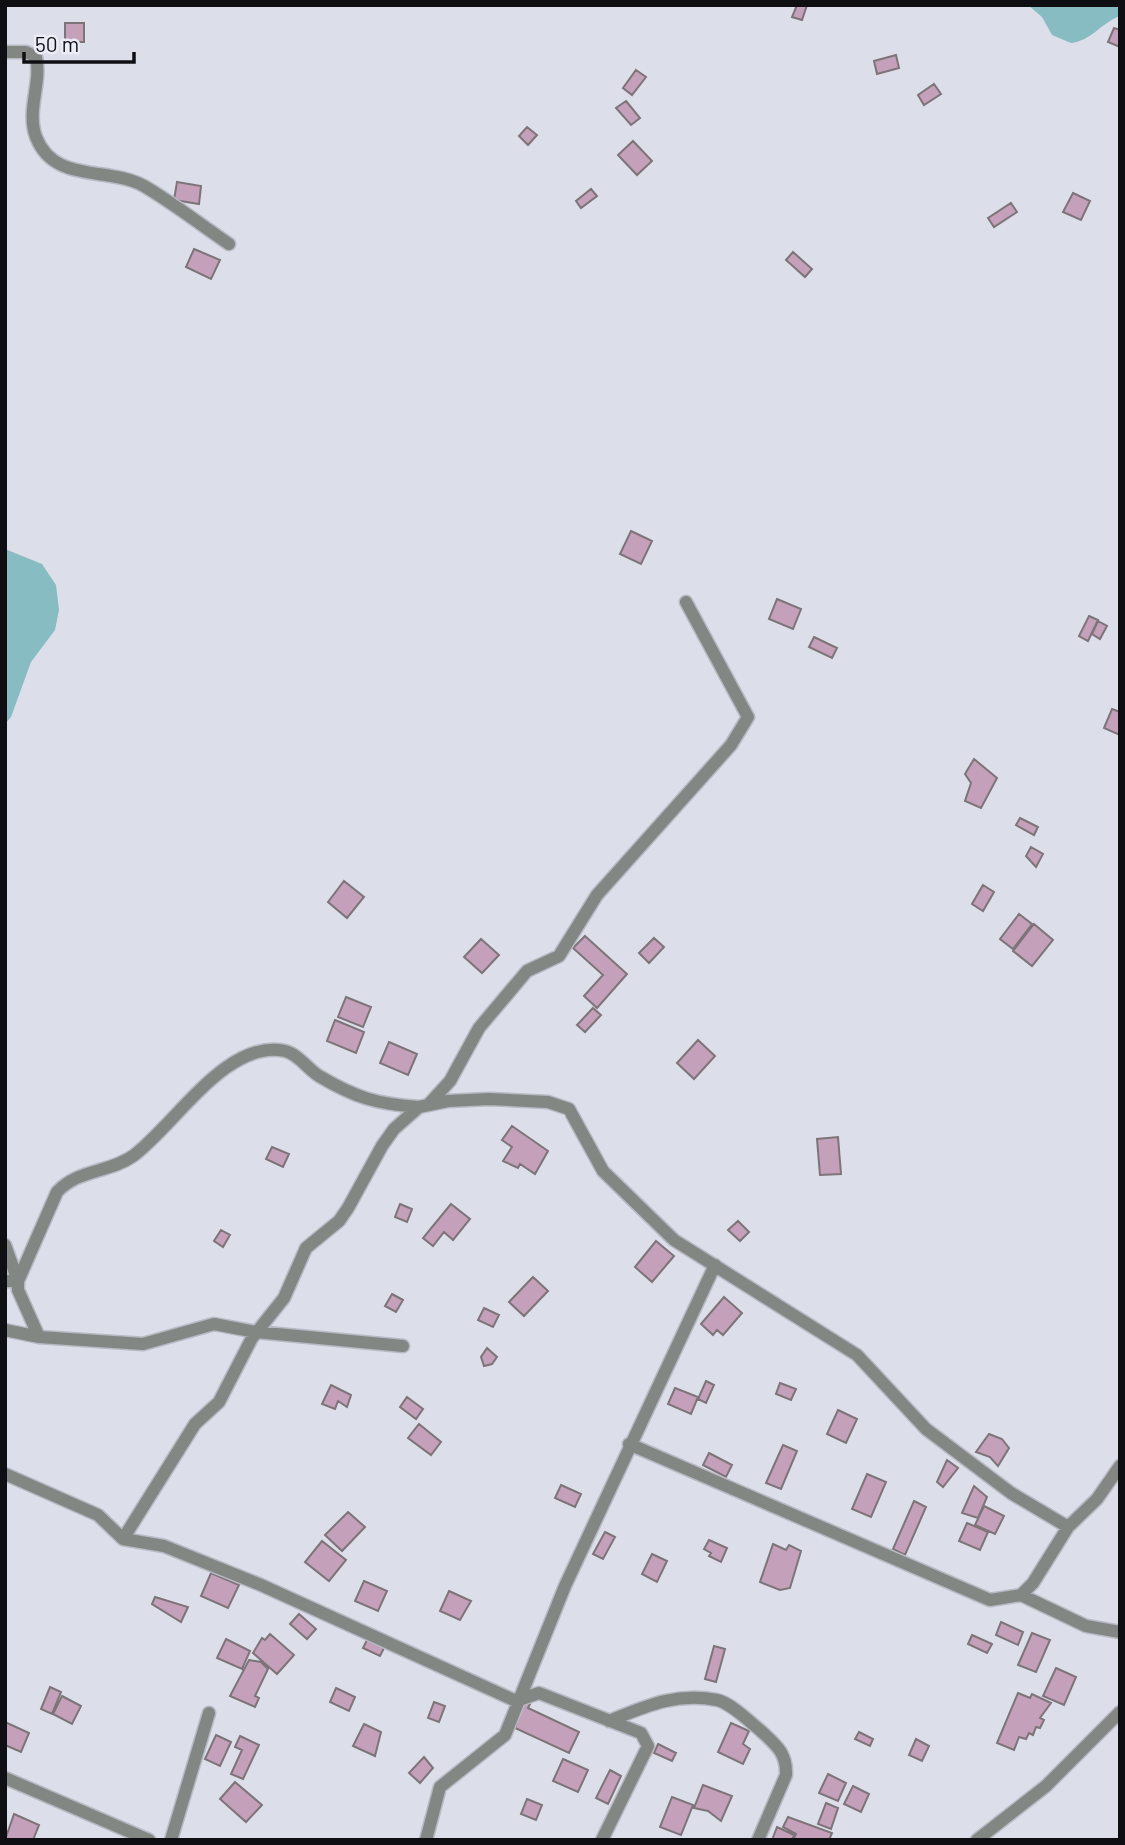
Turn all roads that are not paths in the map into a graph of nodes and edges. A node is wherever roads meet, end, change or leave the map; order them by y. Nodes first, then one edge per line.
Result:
1 (5, 52) edge
2 (229, 244) dead end
3 (686, 602) dead end
4 (424, 1106) junction
5 (5, 1245) edge
6 (715, 1265) junction
7 (12, 1281) edge
8 (5, 1330) edge
9 (256, 1332) junction
10 (39, 1337) junction
11 (403, 1346) dead end
12 (629, 1444) junction
13 (1120, 1466) edge
14 (5, 1474) edge
15 (1068, 1527) junction
16 (123, 1539) junction
17 (1021, 1595) junction
18 (1120, 1632) edge
19 (516, 1701) junction
20 (1120, 1712) edge
21 (209, 1713) dead end
22 (609, 1721) junction
23 (5, 1778) edge
24 (149, 1840) edge
25 (171, 1840) edge
26 (426, 1840) edge
27 (602, 1840) edge
28 (758, 1840) edge
29 (977, 1840) edge

1 - 2 street
3 - 4 street
4 - 6 street
4 - 7 street
4 - 9 street
5 - 7 street
6 - 12 street
6 - 15 street
7 - 10 street
8 - 10 street
9 - 10 street
9 - 11 street
9 - 16 street
12 - 17 street
12 - 19 street
13 - 15 street
14 - 16 street
15 - 17 street
16 - 19 street
17 - 18 street
19 - 22 street
19 - 26 street
20 - 29 street
21 - 25 street
22 - 27 street
22 - 28 street
23 - 24 street

